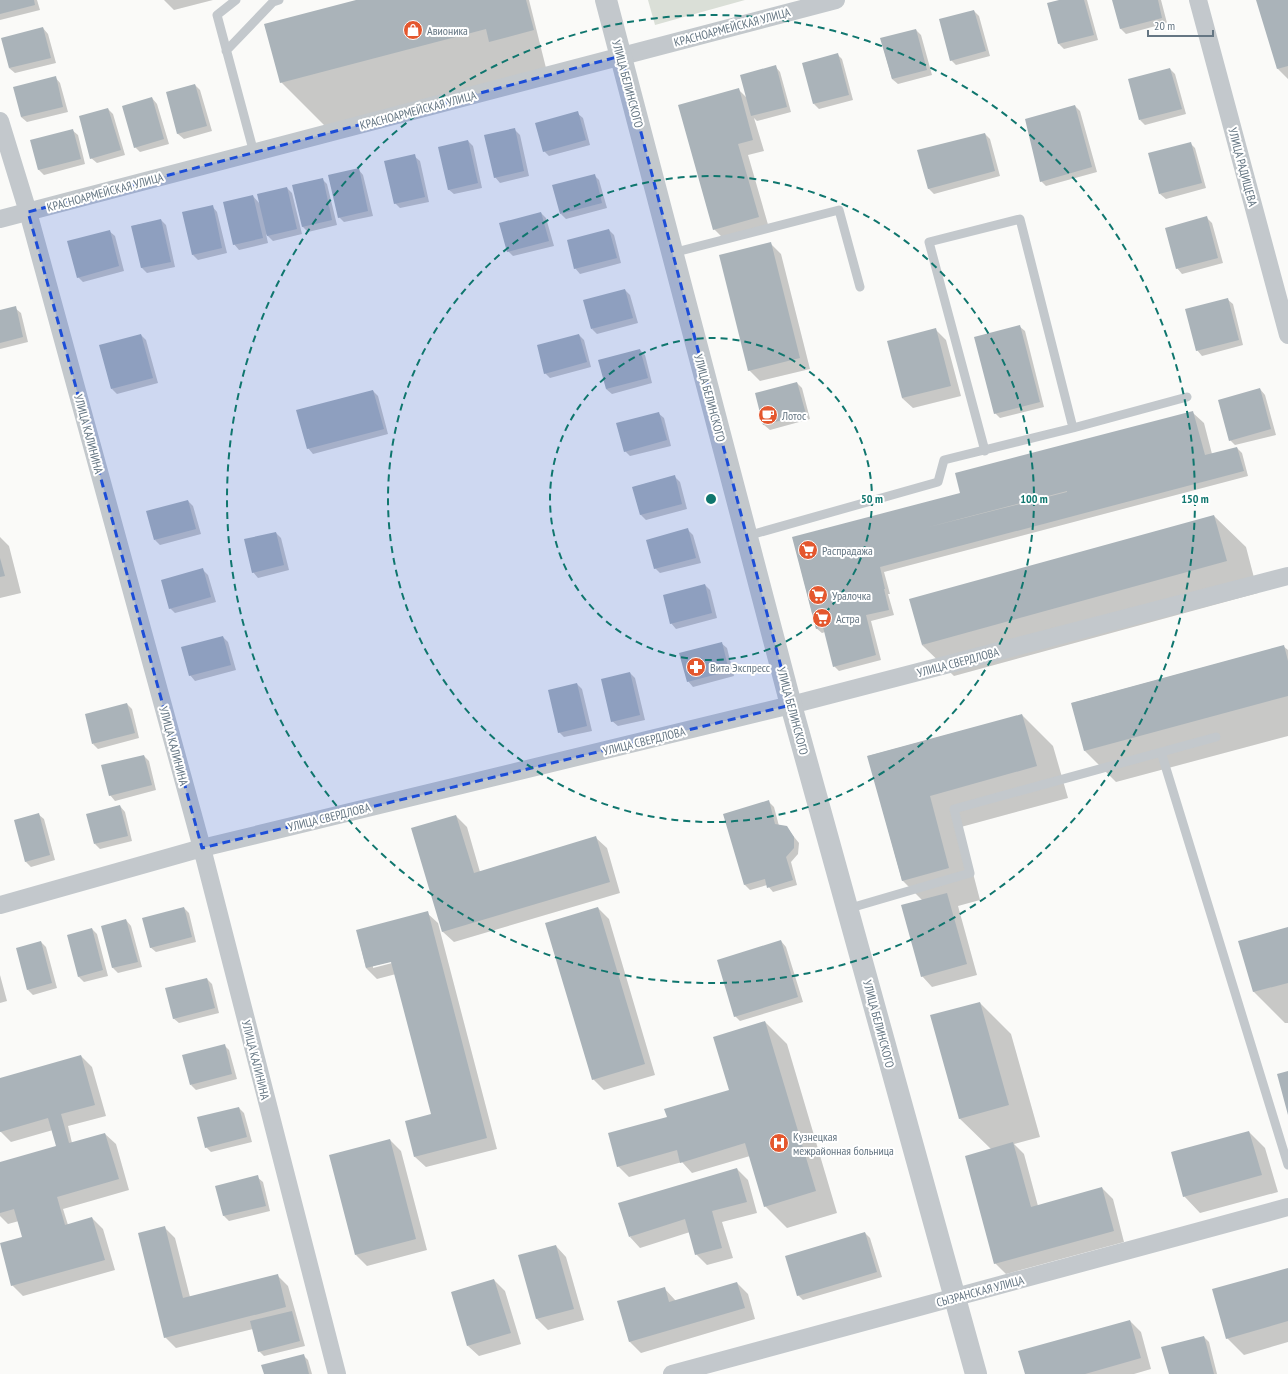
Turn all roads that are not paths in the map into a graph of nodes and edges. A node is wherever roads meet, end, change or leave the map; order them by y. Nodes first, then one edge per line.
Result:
1 (236, 0) edge
2 (279, 0) edge
3 (606, 0) edge
4 (836, 0) edge
5 (1198, 0) edge
6 (804, 4) edge
7 (226, 51) junction
8 (621, 56) junction
9 (0, 121) edge
10 (254, 153) junction
11 (28, 212) junction
12 (0, 219) edge
13 (672, 253) junction
14 (860, 287) dead end
15 (1288, 335) edge
16 (1187, 397) dead end
17 (1073, 428) junction
18 (985, 451) junction
19 (747, 536) junction
20 (1288, 576) edge
21 (791, 706) junction
22 (1216, 737) dead end
23 (1161, 752) junction
24 (202, 848) junction
25 (0, 905) edge
26 (847, 909) junction
27 (1288, 1165) edge
28 (1288, 1207) edge
29 (954, 1298) junction
30 (338, 1374) edge
31 (672, 1374) edge
32 (976, 1374) edge

1 - 7 lane
2 - 7 lane
3 - 8 street, УЛИЦА БЕЛИНСКОГО
4 - 6 street, КРАСНОАРМЕЙСКАЯ УЛИЦА
5 - 15 street, УЛИЦА РАДИЩЕВА
6 - 8 street, КРАСНОАРМЕЙСКАЯ УЛИЦА
7 - 10 lane
8 - 10 street, КРАСНОАРМЕЙСКАЯ УЛИЦА
8 - 13 street, УЛИЦА БЕЛИНСКОГО
9 - 11 street, УЛИЦА КАЛИНИНА
10 - 11 street, КРАСНОАРМЕЙСКАЯ УЛИЦА
11 - 12 street, КРАСНОАРМЕЙСКАЯ УЛИЦА
11 - 24 street, УЛИЦА КАЛИНИНА
13 - 14 lane
13 - 19 street, УЛИЦА БЕЛИНСКОГО
16 - 17 lane
17 - 18 lane
17 - 18 lane
18 - 19 lane
19 - 21 street, УЛИЦА БЕЛИНСКОГО
20 - 21 street, УЛИЦА СВЕРДЛОВА
21 - 24 street, УЛИЦА СВЕРДЛОВА
21 - 26 street, УЛИЦА БЕЛИНСКОГО
22 - 23 lane
23 - 26 lane
23 - 27 lane
24 - 25 street, УЛИЦА СВЕРДЛОВА
24 - 30 street, УЛИЦА КАЛИНИНА
26 - 29 street, УЛИЦА БЕЛИНСКОГО
28 - 29 street, СЫЗРАНСКАЯ УЛИЦА
29 - 31 street, СЫЗРАНСКАЯ УЛИЦА
29 - 32 street, УЛИЦА БЕЛИНСКОГО

